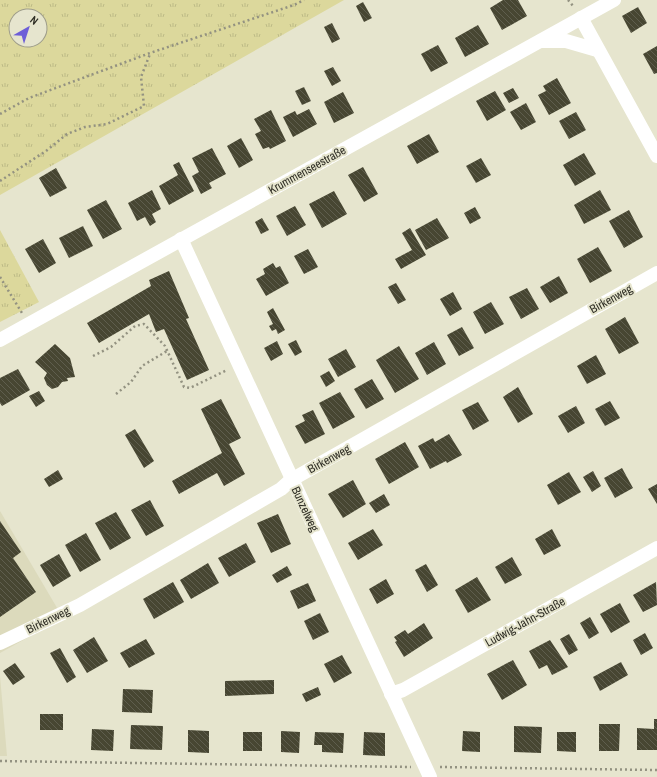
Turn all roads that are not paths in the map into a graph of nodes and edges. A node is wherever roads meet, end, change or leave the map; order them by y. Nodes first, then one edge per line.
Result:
1 (614, 0) edge
2 (581, 18) junction
3 (539, 41) junction
4 (597, 50) junction
5 (657, 156) edge
6 (182, 239) junction
7 (657, 273) edge
8 (0, 340) edge
9 (291, 480) junction
10 (657, 548) edge
11 (0, 644) edge
12 (392, 694) junction
13 (428, 772) edge

1 - 2 street, Krummenseestraße
2 - 3 street, Krummenseestraße
2 - 4 street
3 - 4 street
3 - 6 street, Krummenseestraße
4 - 5 street
6 - 8 street, Krummenseestraße
6 - 9 street, Bunzelweg
7 - 9 street, Birkenweg
9 - 11 street, Birkenweg
9 - 12 street, Bunzelweg
10 - 12 street, Ludwig-Jahn-Straße
12 - 13 street, Bunzelweg

